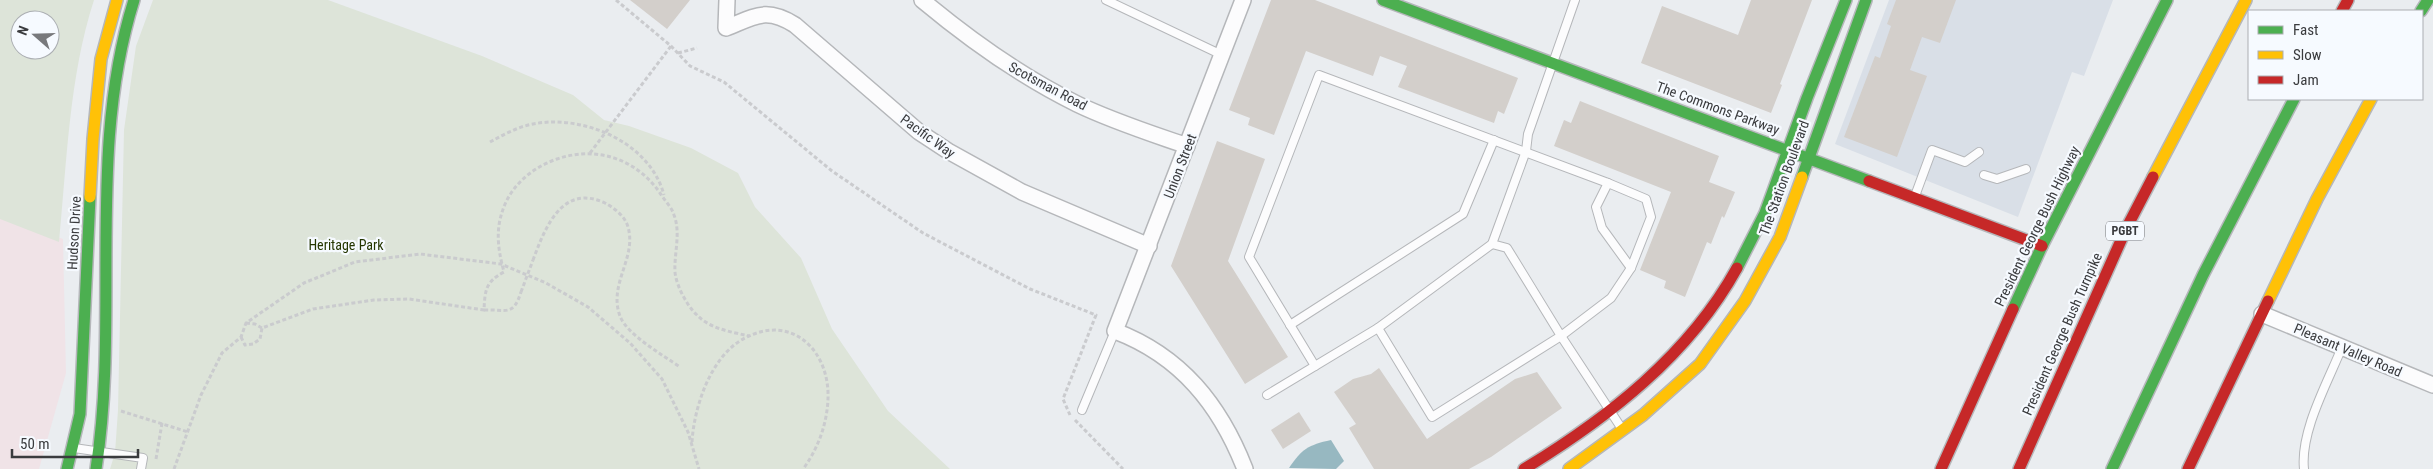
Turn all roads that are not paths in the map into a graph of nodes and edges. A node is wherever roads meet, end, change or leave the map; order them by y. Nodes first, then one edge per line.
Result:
1 (117, 0) edge
2 (134, 0) edge
3 (727, 0) edge
4 (922, 0) edge
5 (1106, 0) edge
6 (1243, 0) edge
7 (1383, 0) edge
8 (1575, 0) edge
9 (1846, 0) edge
10 (1866, 0) edge
11 (2167, 0) edge
12 (2246, 0) edge
13 (1222, 55) junction
14 (1552, 63) junction
15 (2293, 100) edge
16 (2370, 100) edge
17 (1494, 140) junction
18 (1187, 146) junction
19 (1788, 150) junction
20 (1526, 151) junction
21 (1979, 152) dead end
22 (1807, 157) junction
23 (2026, 169) dead end
24 (1984, 175) dead end
25 (1608, 183) junction
26 (1914, 198) junction
27 (1492, 244) junction
28 (1149, 246) junction
29 (2042, 246) junction
30 (1631, 268) junction
31 (2262, 314) junction
32 (1290, 325) junction
33 (1378, 328) junction
34 (1115, 331) junction
35 (1561, 336) junction
36 (2342, 347) junction
37 (1315, 366) junction
38 (2433, 385) edge
39 (1268, 395) dead end
40 (1082, 410) dead end
41 (1609, 411) junction
42 (1623, 430) junction
43 (73, 448) junction
44 (99, 450) junction
45 (67, 469) edge
46 (96, 469) edge
47 (141, 469) edge
48 (1245, 469) edge
49 (1524, 469) edge
50 (1569, 469) edge
51 (1941, 469) edge
52 (2019, 469) edge
53 (2112, 469) edge
54 (2188, 469) edge
55 (2304, 469) edge

1 - 43 main road, Hudson Drive
2 - 44 main road
3 - 28 street, Pacific Way
4 - 18 street, Scotsman Road
5 - 13 lane
6 - 13 street, Union Street
7 - 14 main road, The Commons Parkway
8 - 14 lane
9 - 19 main road, The Station Boulevard
10 - 22 main road, The Station Boulevard
11 - 29 main road, President George Bush Highway
12 - 52 main road, President George Bush Turnpike / PGBT
13 - 18 street, Union Street
14 - 19 main road, The Commons Parkway
14 - 20 lane
15 - 53 main road
16 - 31 main road
17 - 20 lane
17 - 32 lane
17 - 32 lane
18 - 28 street, Union Street
19 - 22 main road, The Commons Parkway
19 - 41 main road, The Station Boulevard
20 - 25 lane
20 - 27 lane
21 - 26 lane
22 - 26 main road, The Commons Parkway
22 - 42 main road, The Station Boulevard
23 - 24 lane
25 - 30 lane
25 - 30 lane
26 - 29 main road, The Commons Parkway
27 - 33 lane
27 - 35 lane
28 - 34 street, Union Street
29 - 51 main road, President George Bush Highway
30 - 35 lane
31 - 36 street, Pleasant Valley Road
31 - 54 main road
32 - 37 lane
33 - 35 lane
33 - 37 lane
34 - 40 lane
34 - 48 street
35 - 41 lane
36 - 38 street, Pleasant Valley Road
36 - 55 lane
37 - 39 lane
41 - 42 lane
41 - 49 main road, The Station Boulevard
42 - 50 main road, The Station Boulevard
43 - 44 lane
43 - 45 main road, Hudson Drive
44 - 46 main road
44 - 47 lane

